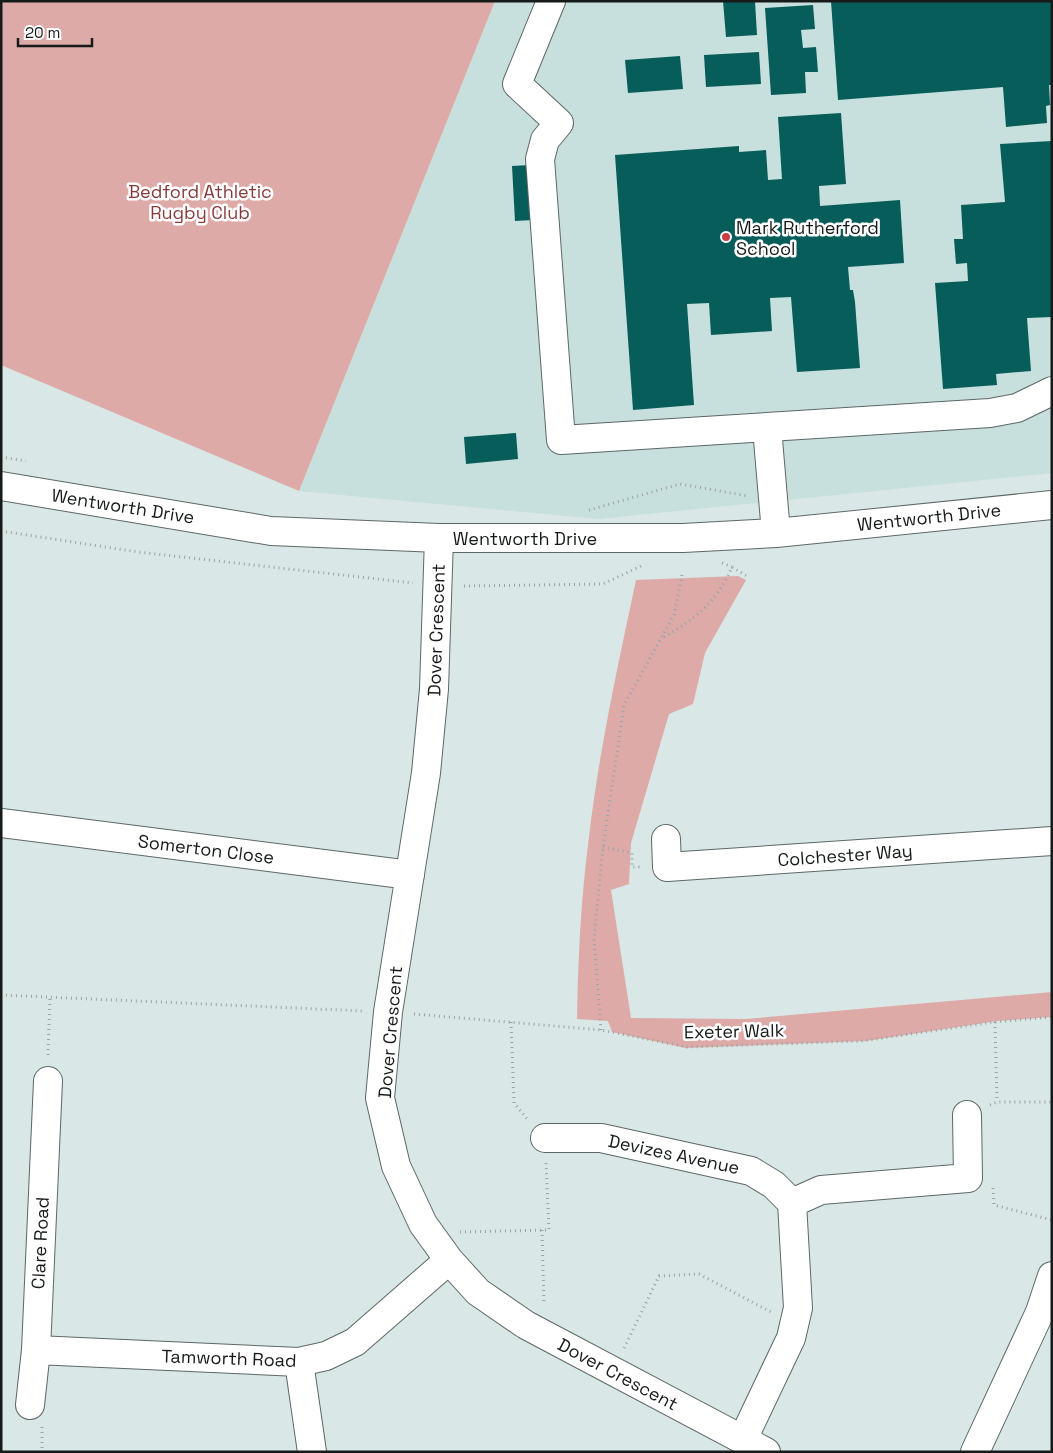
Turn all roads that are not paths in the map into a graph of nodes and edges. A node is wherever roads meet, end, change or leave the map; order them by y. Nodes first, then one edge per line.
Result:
1 (552, 1) edge
2 (1052, 391) edge
3 (767, 428) junction
4 (1, 486) edge
5 (1052, 505) edge
6 (776, 533) junction
7 (439, 538) junction
8 (1, 823) edge
9 (666, 839) dead end
10 (1052, 841) edge
11 (410, 875) junction
12 (48, 1081) road end
13 (968, 1115) dead end
14 (545, 1138) road end
15 (792, 1203) junction
16 (449, 1260) junction
17 (1052, 1276) edge
18 (36, 1350) junction
19 (299, 1362) junction
20 (30, 1405) dead end
21 (754, 1445) edge
22 (312, 1452) edge
23 (975, 1452) edge

1 - 3 street
2 - 3 street
3 - 6 street
4 - 7 street, Wentworth Drive
5 - 6 street, Wentworth Drive
6 - 7 street, Wentworth Drive
7 - 11 street, Dover Crescent
8 - 11 street, Somerton Close
9 - 10 street, Colchester Way
11 - 16 street, Dover Crescent
12 - 18 street, Clare Road
13 - 15 street
14 - 15 street, Devizes Avenue
15 - 21 street
16 - 19 street, Tamworth Road
16 - 21 street, Dover Crescent
17 - 23 street
18 - 19 street, Tamworth Road
18 - 20 street, Clare Road
19 - 22 street

